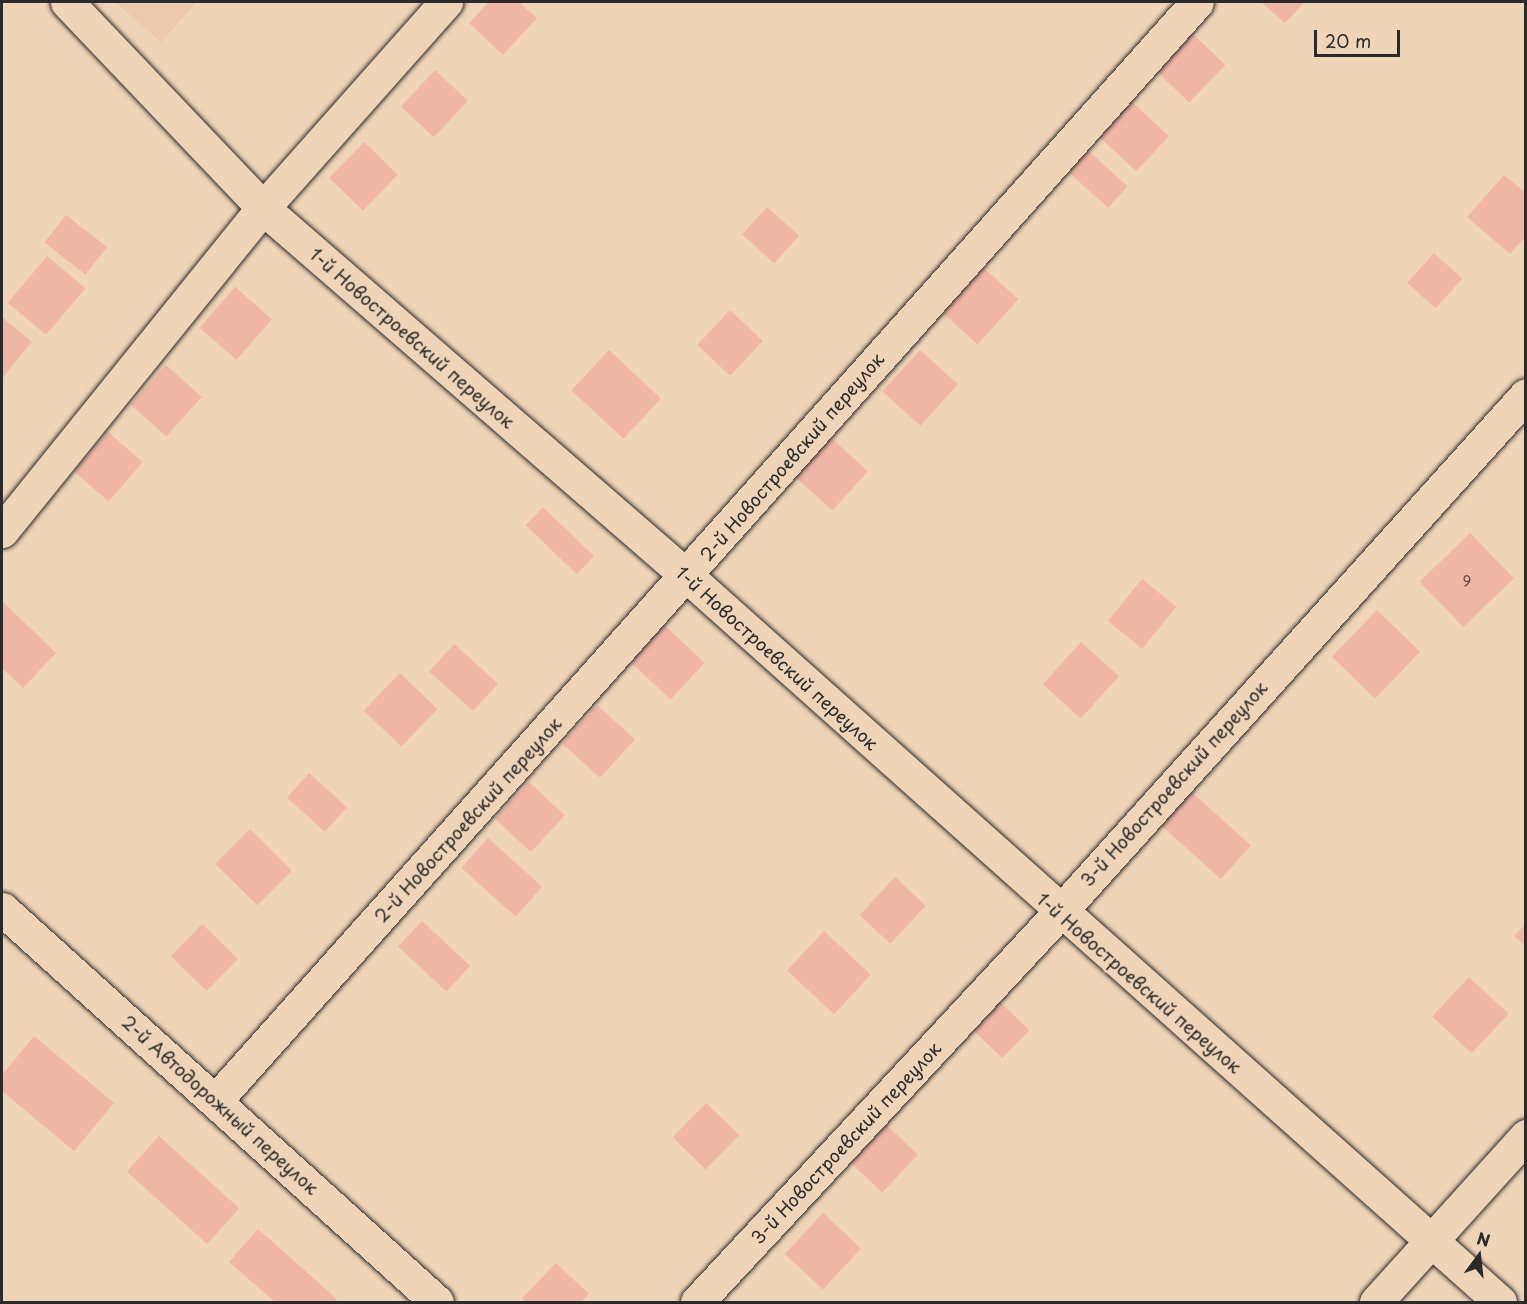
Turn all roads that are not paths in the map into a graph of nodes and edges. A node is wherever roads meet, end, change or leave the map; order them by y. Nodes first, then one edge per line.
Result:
1 (67, 2) edge
2 (446, 2) edge
3 (1197, 2) edge
4 (263, 208) junction
5 (1526, 395) edge
6 (2, 531) edge
7 (687, 576) junction
8 (2, 909) edge
9 (1059, 912) junction
10 (216, 1100) junction
11 (1526, 1136) edge
12 (1432, 1239) junction
13 (437, 1302) edge
14 (697, 1302) edge
15 (1376, 1302) edge
16 (1500, 1302) edge

1 - 4 street, 1-й Новостроевский переулок
2 - 4 street
3 - 7 street, 2-й Новостроевский переулок
4 - 6 street
4 - 7 street, 1-й Новостроевский переулок
5 - 9 street, 3-й Новостроевский переулок
7 - 9 street, 1-й Новостроевский переулок
7 - 10 street, 2-й Новостроевский переулок
8 - 10 street, 2-й Автодорожный переулок
9 - 12 street, 1-й Новостроевский переулок
9 - 14 street, 3-й Новостроевский переулок
10 - 13 street, 2-й Автодорожный переулок
11 - 12 street
12 - 15 street
12 - 16 street, 1-й Новостроевский переулок

